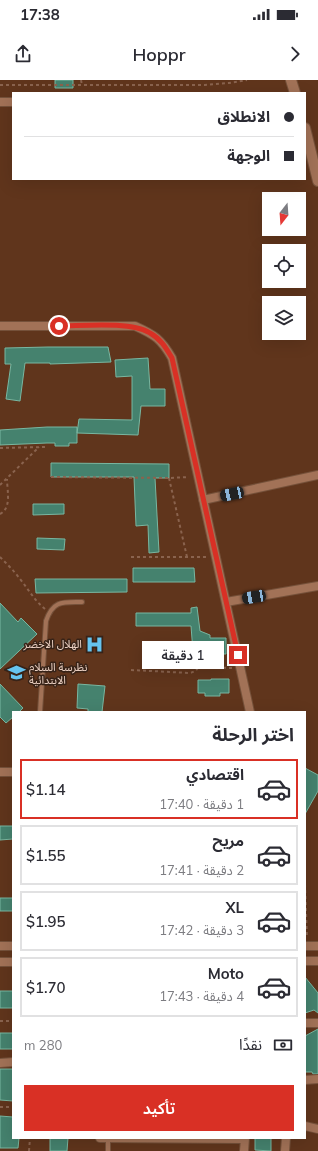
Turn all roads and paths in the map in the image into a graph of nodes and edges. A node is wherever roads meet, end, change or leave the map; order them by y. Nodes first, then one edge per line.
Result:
1 (81, 80) edge
2 (247, 80) edge
3 (291, 80) edge
4 (229, 82) edge
5 (0, 85) edge
6 (82, 85) junction
7 (295, 92) edge
8 (0, 102) edge
9 (12, 102) edge
10 (306, 132) edge
11 (318, 181) edge
12 (0, 326) edge
13 (39, 447) junction
14 (46, 447) dead end
15 (0, 448) edge
16 (318, 475) edge
17 (198, 476) junction
18 (50, 477) dead end
19 (169, 478) junction
20 (7, 479) junction
21 (0, 485) edge
22 (204, 500) junction
23 (0, 514) edge
24 (216, 556) junction
25 (0, 557) edge
26 (131, 557) dead end
27 (187, 557) junction
28 (318, 586) edge
29 (82, 602) dead end
30 (226, 602) junction
31 (49, 612) junction
32 (199, 654) dead end
33 (199, 667) junction
34 (241, 669) junction
35 (131, 670) dead end
36 (40, 711) edge
37 (250, 711) edge
38 (0, 772) edge
39 (12, 772) edge
40 (0, 946) edge
41 (12, 946) edge
42 (306, 946) edge
43 (318, 946) edge
44 (306, 961) edge
45 (318, 961) edge
46 (0, 962) edge
47 (12, 962) edge
48 (0, 1021) edge
49 (12, 1021) edge
50 (306, 1023) edge
51 (318, 1023) edge
52 (0, 1062) edge
53 (12, 1062) edge
54 (306, 1080) edge
55 (318, 1080) edge
56 (0, 1107) edge
57 (12, 1107) edge
58 (306, 1126) edge
59 (318, 1129) edge
60 (30, 1139) edge
61 (108, 1139) edge
62 (245, 1139) edge
63 (286, 1139) edge
64 (30, 1151) edge
65 (108, 1151) edge
66 (244, 1151) edge
67 (285, 1151) edge

1 - 6 path
2 - 4 path
3 - 7 street
4 - 6 path
5 - 6 path
8 - 9 street
10 - 11 street
12 - 17 street
13 - 14 path
13 - 15 path
13 - 20 path
16 - 22 street
17 - 19 path
17 - 22 street
18 - 19 path
19 - 27 path
20 - 21 path
20 - 23 path
22 - 24 street
24 - 27 path
24 - 30 street
25 - 31 path
26 - 27 path
28 - 30 street
29 - 31 lane
30 - 34 street
31 - 36 lane
32 - 33 path
33 - 34 path
33 - 35 path
34 - 37 street
38 - 39 street
40 - 41 street
42 - 43 street
44 - 45 street
46 - 47 street
48 - 49 path
50 - 51 street
52 - 53 street
54 - 55 street
56 - 57 path
58 - 59 street
60 - 64 path
61 - 65 lane
62 - 66 street
63 - 67 street

